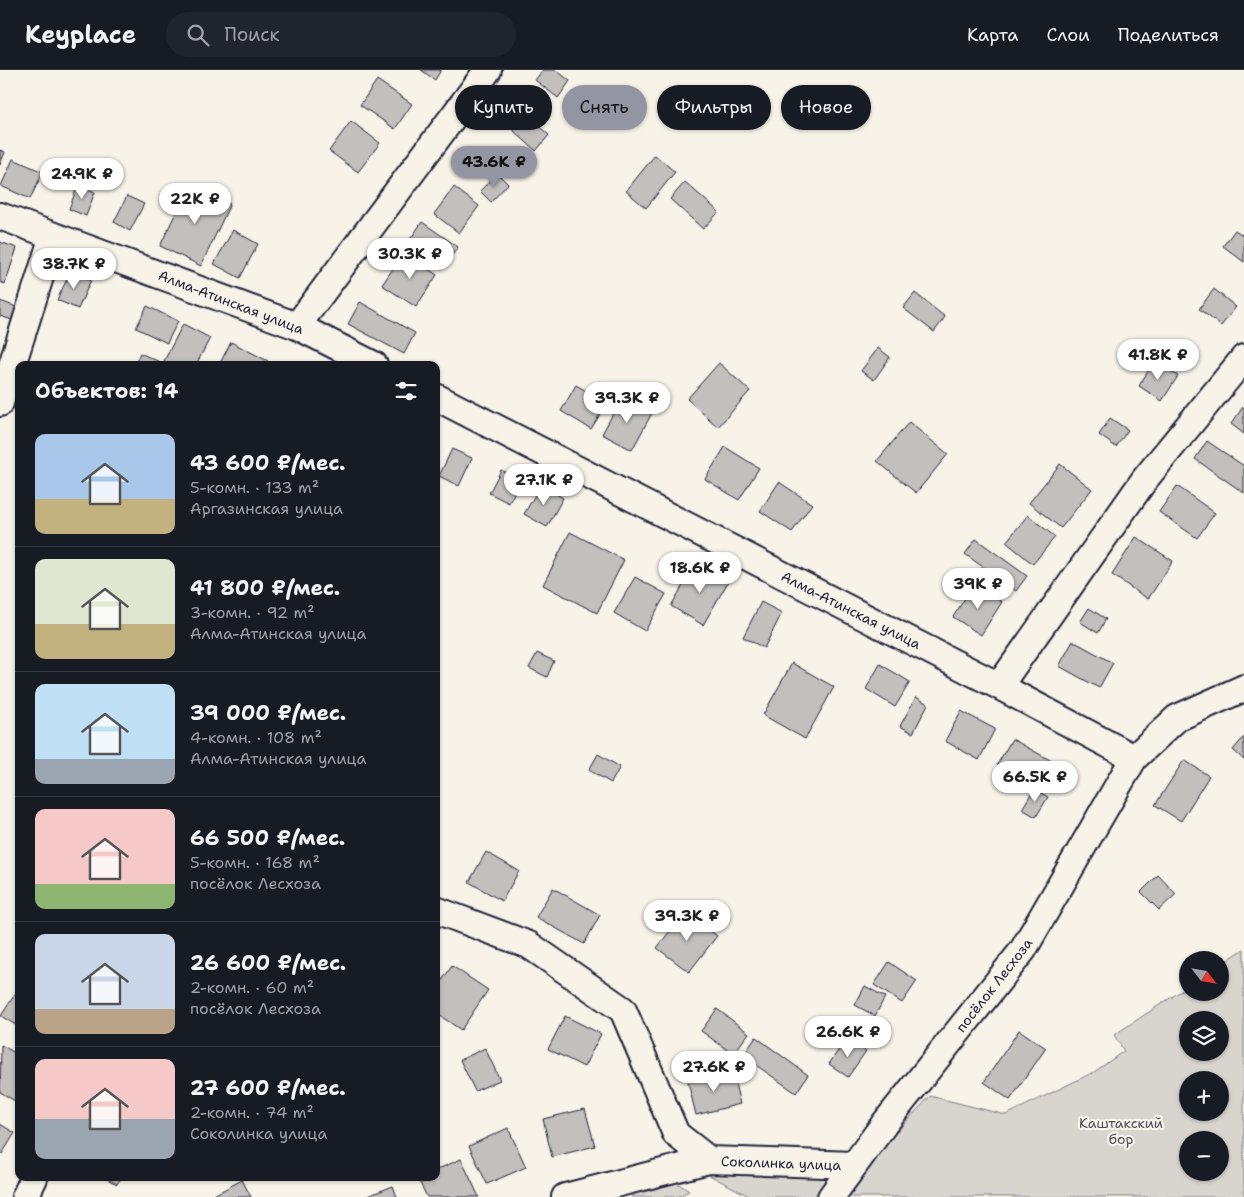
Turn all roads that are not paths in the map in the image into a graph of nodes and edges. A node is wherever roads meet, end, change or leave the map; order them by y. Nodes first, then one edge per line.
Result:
1 (488, 70) edge
2 (0, 216) edge
3 (53, 236) junction
4 (297, 326) junction
5 (1244, 358) edge
6 (366, 361) edge
7 (440, 399) edge
8 (0, 403) edge
9 (999, 686) junction
10 (1244, 688) edge
11 (1134, 758) junction
12 (440, 912) edge
13 (709, 1160) junction
14 (854, 1165) junction
15 (33, 1181) edge
16 (26, 1197) edge
17 (565, 1197) edge
18 (831, 1197) edge

1 - 4 street
2 - 3 street, Алма-Атинская улица
3 - 4 street, Алма-Атинская улица
3 - 8 street
4 - 6 street, Алма-Атинская улица
5 - 9 street
7 - 9 street, Алма-Атинская улица
9 - 11 street, Алма-Атинская улица
10 - 11 street, посёлок Лесхоза
11 - 14 street, посёлок Лесхоза
12 - 13 street, Соколинка улица
13 - 14 street, Соколинка улица
13 - 17 street
14 - 18 street, посёлок Лесхоза
15 - 16 street

